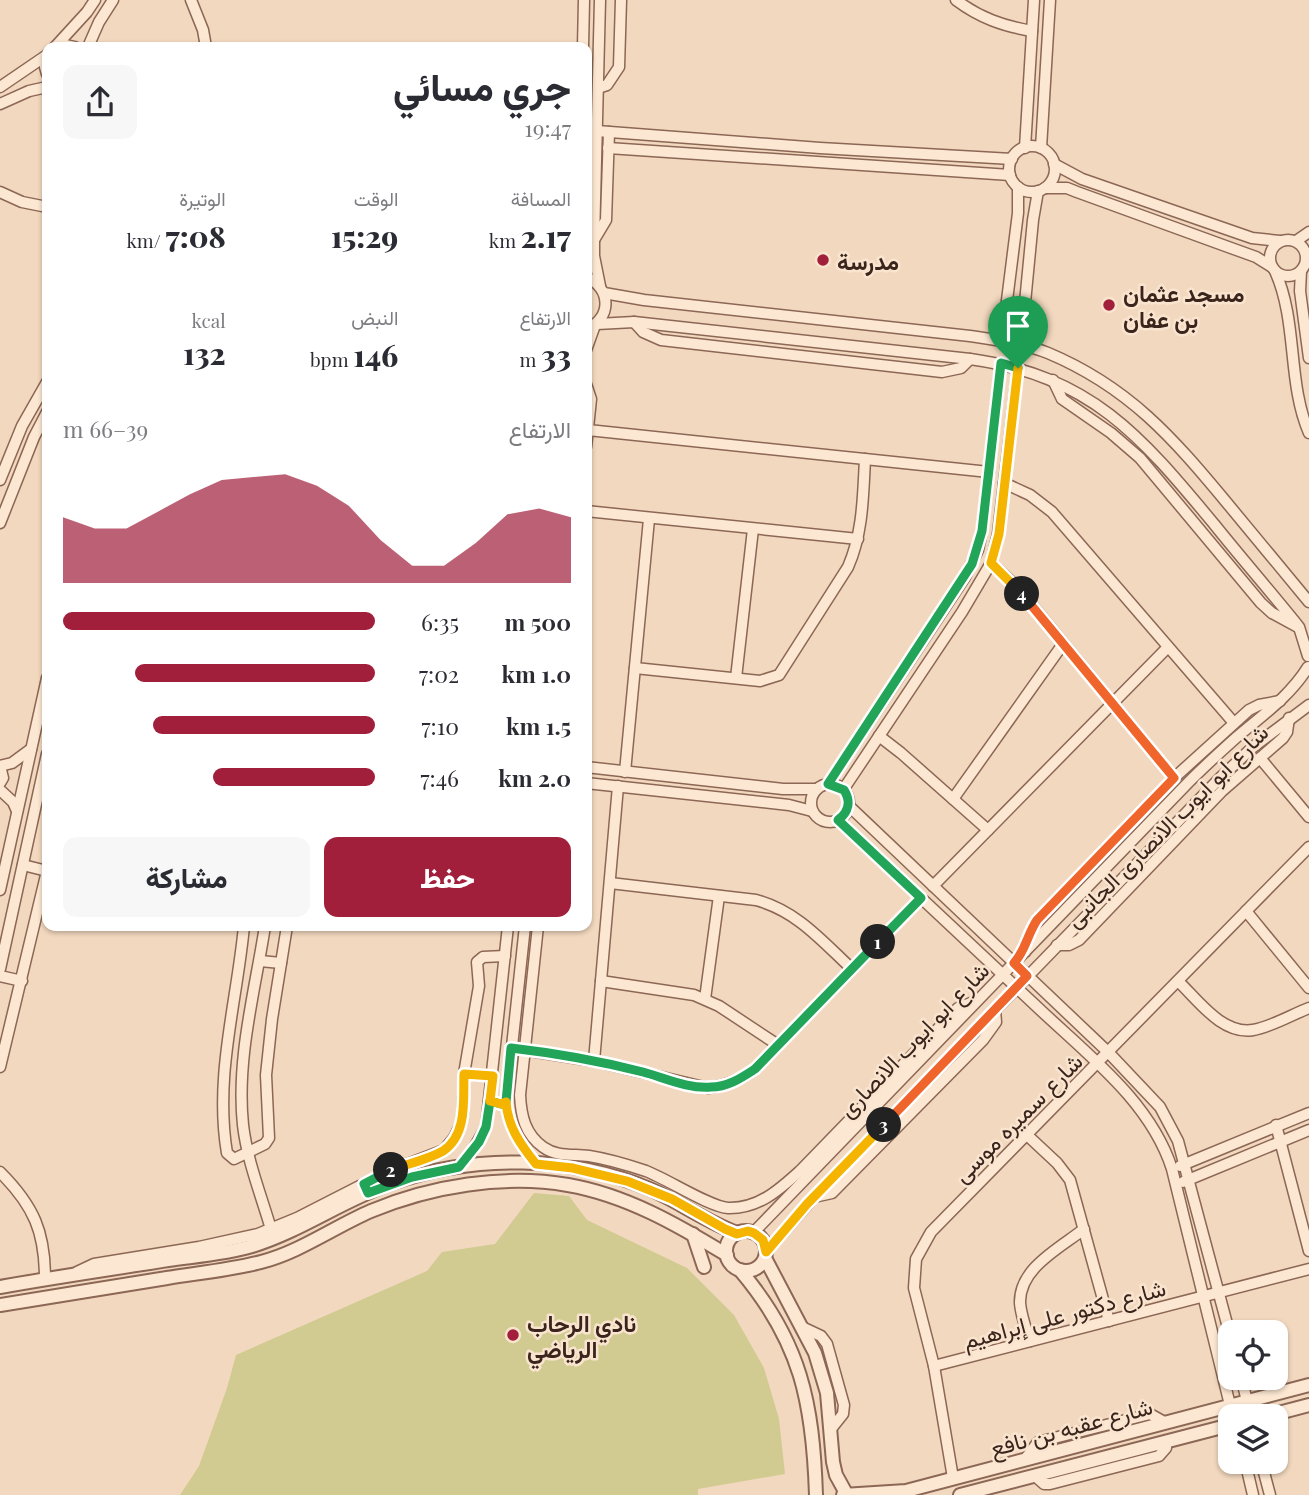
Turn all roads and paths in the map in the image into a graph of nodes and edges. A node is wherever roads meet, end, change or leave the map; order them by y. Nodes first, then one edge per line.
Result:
1 (95, 0) edge
2 (113, 0) edge
3 (191, 0) edge
4 (584, 0) edge
5 (600, 0) edge
6 (621, 0) edge
7 (956, 0) edge
8 (1034, 0) edge
9 (1050, 0) edge
10 (1032, 31) junction
11 (59, 42) edge
12 (90, 42) edge
13 (205, 42) edge
14 (583, 42) edge
15 (42, 58) edge
16 (0, 87) edge
17 (42, 88) edge
18 (598, 88) junction
19 (0, 104) edge
20 (597, 131) junction
21 (609, 132) junction
22 (608, 148) junction
23 (1024, 148) junction
24 (1041, 148) junction
25 (1012, 159) junction
26 (1054, 164) junction
27 (1010, 175) junction
28 (1018, 187) junction
29 (1041, 189) junction
30 (0, 192) edge
31 (42, 206) edge
32 (1309, 232) edge
33 (594, 240) junction
34 (1296, 241) junction
35 (1280, 242) junction
36 (1308, 257) edge
37 (1273, 269) junction
38 (1301, 271) junction
39 (592, 282) edge
40 (602, 290) junction
41 (634, 322) junction
42 (593, 326) edge
43 (1002, 340) junction
44 (1021, 344) junction
45 (1309, 358) edge
46 (970, 359) junction
47 (1001, 363) junction
48 (1018, 368) junction
49 (42, 391) edge
50 (42, 422) edge
51 (592, 430) edge
52 (1309, 433) edge
53 (865, 459) junction
54 (989, 472) junction
55 (0, 480) edge
56 (1004, 483) junction
57 (592, 513) edge
58 (649, 519) junction
59 (0, 523) edge
60 (753, 529) junction
61 (858, 539) junction
62 (991, 563) junction
63 (1309, 602) edge
64 (1063, 644) junction
65 (1168, 647) junction
66 (1309, 661) edge
67 (635, 668) junction
68 (736, 678) junction
69 (42, 701) edge
70 (1281, 701) junction
71 (1112, 703) junction
72 (1309, 705) edge
73 (1289, 719) junction
74 (1234, 723) junction
75 (879, 736) junction
76 (32, 748) junction
77 (1260, 758) junction
78 (0, 766) edge
79 (592, 768) edge
80 (625, 772) junction
81 (1174, 778) junction
82 (42, 779) edge
83 (0, 783) edge
84 (592, 784) edge
85 (828, 784) junction
86 (618, 786) junction
87 (817, 789) junction
88 (0, 790) edge
89 (844, 790) junction
90 (953, 799) junction
91 (848, 806) junction
92 (42, 808) edge
93 (35, 810) junction
94 (813, 811) junction
95 (18, 812) junction
96 (1309, 817) edge
97 (838, 820) junction
98 (988, 830) junction
99 (1309, 847) edge
100 (23, 865) junction
101 (42, 870) edge
102 (610, 883) junction
103 (933, 886) junction
104 (0, 890) edge
105 (42, 893) edge
106 (719, 896) junction
107 (921, 898) junction
108 (1246, 911) junction
109 (243, 931) edge
110 (264, 931) edge
111 (287, 931) edge
112 (508, 931) edge
113 (525, 931) edge
114 (538, 931) edge
115 (1057, 945) junction
116 (1025, 952) junction
117 (505, 956) junction
118 (260, 961) junction
119 (281, 963) junction
120 (1014, 963) junction
121 (852, 969) junction
122 (0, 970) edge
123 (1002, 975) junction
124 (0, 976) edge
125 (1027, 976) junction
126 (22, 981) junction
127 (601, 981) junction
128 (1178, 981) junction
129 (1016, 988) junction
130 (1309, 988) edge
131 (705, 999) junction
132 (1309, 1008) edge
133 (514, 1012) junction
134 (499, 1013) junction
135 (230, 1022) junction
136 (249, 1025) junction
137 (778, 1045) junction
138 (511, 1048) junction
139 (526, 1050) junction
140 (1108, 1052) junction
141 (594, 1061) junction
142 (1096, 1064) junction
143 (0, 1068) edge
144 (464, 1074) junction
145 (493, 1076) junction
146 (490, 1101) junction
147 (506, 1102) junction
148 (1309, 1113) edge
149 (1276, 1125) junction
150 (1309, 1130) edge
151 (1027, 1135) junction
152 (1280, 1142) junction
153 (248, 1153) junction
154 (536, 1164) junction
155 (1184, 1164) junction
156 (459, 1167) junction
157 (1172, 1169) junction
158 (0, 1172) edge
159 (805, 1173) junction
160 (1189, 1180) junction
161 (1176, 1185) junction
162 (366, 1188) junction
163 (271, 1229) junction
164 (1084, 1229) junction
165 (754, 1233) junction
166 (693, 1234) junction
167 (737, 1234) junction
168 (1307, 1234) edge
169 (1309, 1251) edge
170 (727, 1255) junction
171 (766, 1255) junction
172 (704, 1267) dead end
173 (1309, 1269) edge
174 (740, 1270) junction
175 (72, 1275) junction
176 (45, 1279) junction
177 (26, 1282) junction
178 (0, 1287) edge
179 (1220, 1292) junction
180 (1203, 1296) junction
181 (29, 1301) junction
182 (0, 1306) edge
183 (1227, 1320) edge
184 (1108, 1321) junction
185 (1030, 1341) junction
186 (934, 1366) junction
187 (1308, 1383) edge
188 (1244, 1390) edge
189 (1247, 1401) junction
190 (1230, 1404) edge
191 (1234, 1404) edge
192 (1309, 1405) edge
193 (1218, 1408) edge
194 (1288, 1410) edge
195 (1218, 1431) edge
196 (1248, 1474) edge
197 (1264, 1474) edge
198 (954, 1478) junction
199 (906, 1493) edge
200 (816, 1495) edge
201 (846, 1495) edge
202 (960, 1495) edge
203 (1253, 1495) edge
204 (1270, 1495) edge

1 - 11 street
2 - 12 street
3 - 13 street
4 - 14 street
5 - 18 street
6 - 18 street
7 - 10 street
8 - 10 street
9 - 24 street
10 - 23 street
15 - 16 street
17 - 19 street
18 - 20 street
20 - 21 street
20 - 33 street
21 - 22 street
21 - 25 street
22 - 27 street
22 - 33 street
23 - 24 street
23 - 25 street
24 - 26 street
25 - 27 street
26 - 29 street
26 - 35 street
27 - 28 street
28 - 29 street
28 - 43 street
29 - 37 street
29 - 44 street
30 - 31 street
32 - 34 street
33 - 40 street
34 - 35 street
34 - 36 street
35 - 37 street
36 - 38 street
37 - 38 street
37 - 52 street
38 - 45 street
39 - 40 street
40 - 42 street
40 - 43 street
41 - 42 street
41 - 46 street
41 - 46 street
43 - 44 street
44 - 63 street
46 - 47 street
47 - 48 street
47 - 54 street
48 - 56 street
48 - 66 street
49 - 55 street
50 - 59 street
51 - 53 street
53 - 54 street
53 - 61 street
54 - 85 street
56 - 62 street
56 - 65 street
57 - 58 street
58 - 60 street
58 - 67 street
60 - 61 street
60 - 68 street
61 - 68 street
62 - 64 street
62 - 75 street
64 - 71 street
64 - 90 street
65 - 71 street
65 - 74 street
66 - 70 street, شارع ابو ايوب الانصارى
67 - 68 street
67 - 80 street
69 - 76 street
70 - 74 street
70 - 116 street, شارع ابو ايوب الانصارى
71 - 81 street
71 - 98 street
72 - 73 street, شارع ابو ايوب الانصارى
73 - 77 street, شارع ابو ايوب الانصارى الجانبى
73 - 115 street, شارع ابو ايوب الانصارى
74 - 81 street
75 - 89 street
75 - 90 street
76 - 78 street
76 - 95 street
77 - 96 street
77 - 115 street, شارع ابو ايوب الانصارى الجانبى
78 - 83 street
79 - 80 street
80 - 87 street
81 - 116 street
82 - 93 street
84 - 86 street
85 - 87 street
85 - 89 street
86 - 94 street
86 - 102 street
87 - 94 street
88 - 95 street
89 - 91 street
90 - 98 street
91 - 97 street
91 - 103 street
92 - 93 street
93 - 100 street
94 - 97 street
95 - 104 street
97 - 107 street
98 - 103 street
99 - 108 street, شارع سميره موسى
100 - 101 street
100 - 122 street
102 - 106 street
102 - 127 street
103 - 120 street
105 - 126 street
106 - 121 street
106 - 131 street
107 - 121 street
107 - 123 street
108 - 128 street, شارع سميره موسى
108 - 130 street
109 - 135 street
110 - 118 street
111 - 119 street
112 - 117 street
113 - 133 street
114 - 139 street
115 - 125 street, شارع ابو ايوب الانصارى
116 - 120 street, شارع ابو ايوب الانصارى
117 - 134 street
117 - 144 street
118 - 119 street
118 - 136 street
119 - 153 street
120 - 123 street, شارع ابو ايوب الانصارى
120 - 125 street
121 - 137 street
123 - 129 street
123 - 159 street, شارع ابو ايوب الانصارى
124 - 126 street
125 - 129 street, شارع ابو ايوب الانصارى
125 - 140 street
126 - 143 street
127 - 131 street
127 - 141 street
128 - 132 street
128 - 140 street, شارع سميره موسى
129 - 142 street
129 - 171 street, شارع ابو ايوب الانصارى
131 - 137 street
133 - 134 street
133 - 138 street
134 - 145 street
135 - 136 street
135 - 153 street
136 - 153 street
137 - 141 street
138 - 139 street
138 - 147 street
139 - 141 street
139 - 159 street
140 - 142 street, شارع سميره موسى
140 - 155 street
142 - 151 street, شارع سميره موسى
142 - 157 street
144 - 145 street
144 - 162 street
145 - 146 street
146 - 147 street
146 - 156 street
147 - 154 street
148 - 149 street
149 - 152 street
149 - 155 street
150 - 152 street
151 - 164 street
151 - 186 street, شارع سميره موسى
152 - 160 street
152 - 168 street
153 - 163 street
154 - 156 street
154 - 167 street
155 - 157 street
155 - 160 street
156 - 162 street
157 - 161 street
158 - 176 street
159 - 165 street, شارع ابو ايوب الانصارى
160 - 161 street
160 - 179 street
161 - 180 street
162 - 163 street
162 - 175 street
163 - 175 street
164 - 184 street
164 - 185 street
165 - 167 street
165 - 171 street
166 - 170 street
166 - 172 street
166 - 181 street
167 - 170 street
168 - 169 street
170 - 174 street
171 - 174 street
171 - 201 street
173 - 179 street, شارع دكتور على إبراهيم
174 - 200 street
175 - 176 street
176 - 177 street
177 - 178 street
177 - 181 street
179 - 180 street, شارع دكتور على إبراهيم
179 - 183 street
180 - 184 street, شارع دكتور على إبراهيم
180 - 190 street
181 - 182 street
184 - 185 street, شارع دكتور على إبراهيم
185 - 186 street, شارع دكتور على إبراهيم
186 - 198 street, شارع سميره موسى
187 - 189 street, شارع عقبه بن نافع
188 - 189 street
189 - 191 street, شارع عقبه بن نافع
192 - 194 street
193 - 198 street, شارع عقبه بن نافع
195 - 202 street, شارع عقبه بن نافع
196 - 203 street
197 - 204 street
198 - 199 street, شارع عقبه بن نافع
199 - 201 street, شارع عقبه بن نافع

